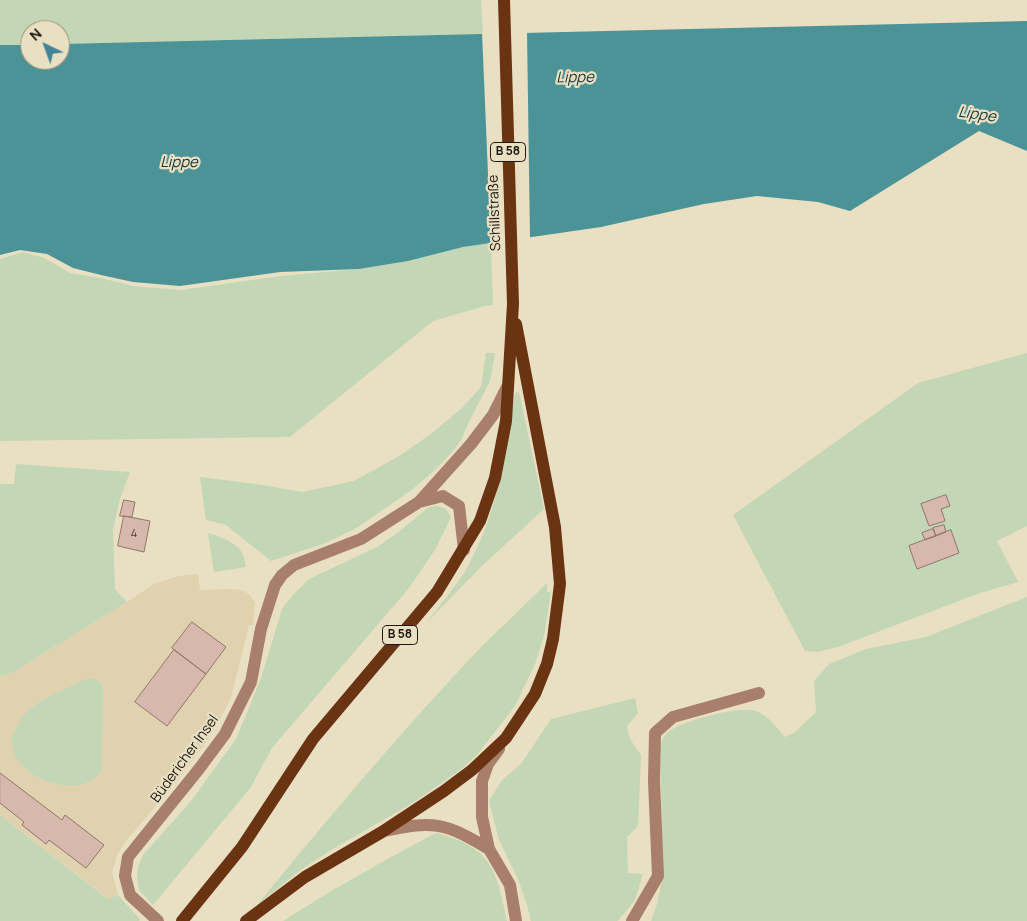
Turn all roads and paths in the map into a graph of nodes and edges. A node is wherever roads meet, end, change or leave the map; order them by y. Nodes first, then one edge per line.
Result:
1 (504, 0) edge
2 (512, 304) junction
3 (507, 387) junction
4 (418, 502) junction
5 (464, 550) junction
6 (759, 693) dead end
7 (506, 738) junction
8 (382, 832) junction
9 (489, 848) junction
10 (158, 921) edge
11 (182, 921) edge
12 (246, 921) edge
13 (516, 921) edge
14 (632, 921) edge

1 - 2 main road, Schillstraße / B 58
2 - 3 main road, B 58
2 - 7 main road, B 58
3 - 4 lane
3 - 5 main road, B 58
4 - 5 lane
4 - 10 lane, Büdericher Insel
5 - 11 main road, B 58
6 - 14 lane
7 - 8 main road, B 58
7 - 9 lane
8 - 9 lane
8 - 12 main road, B 58
9 - 13 lane

